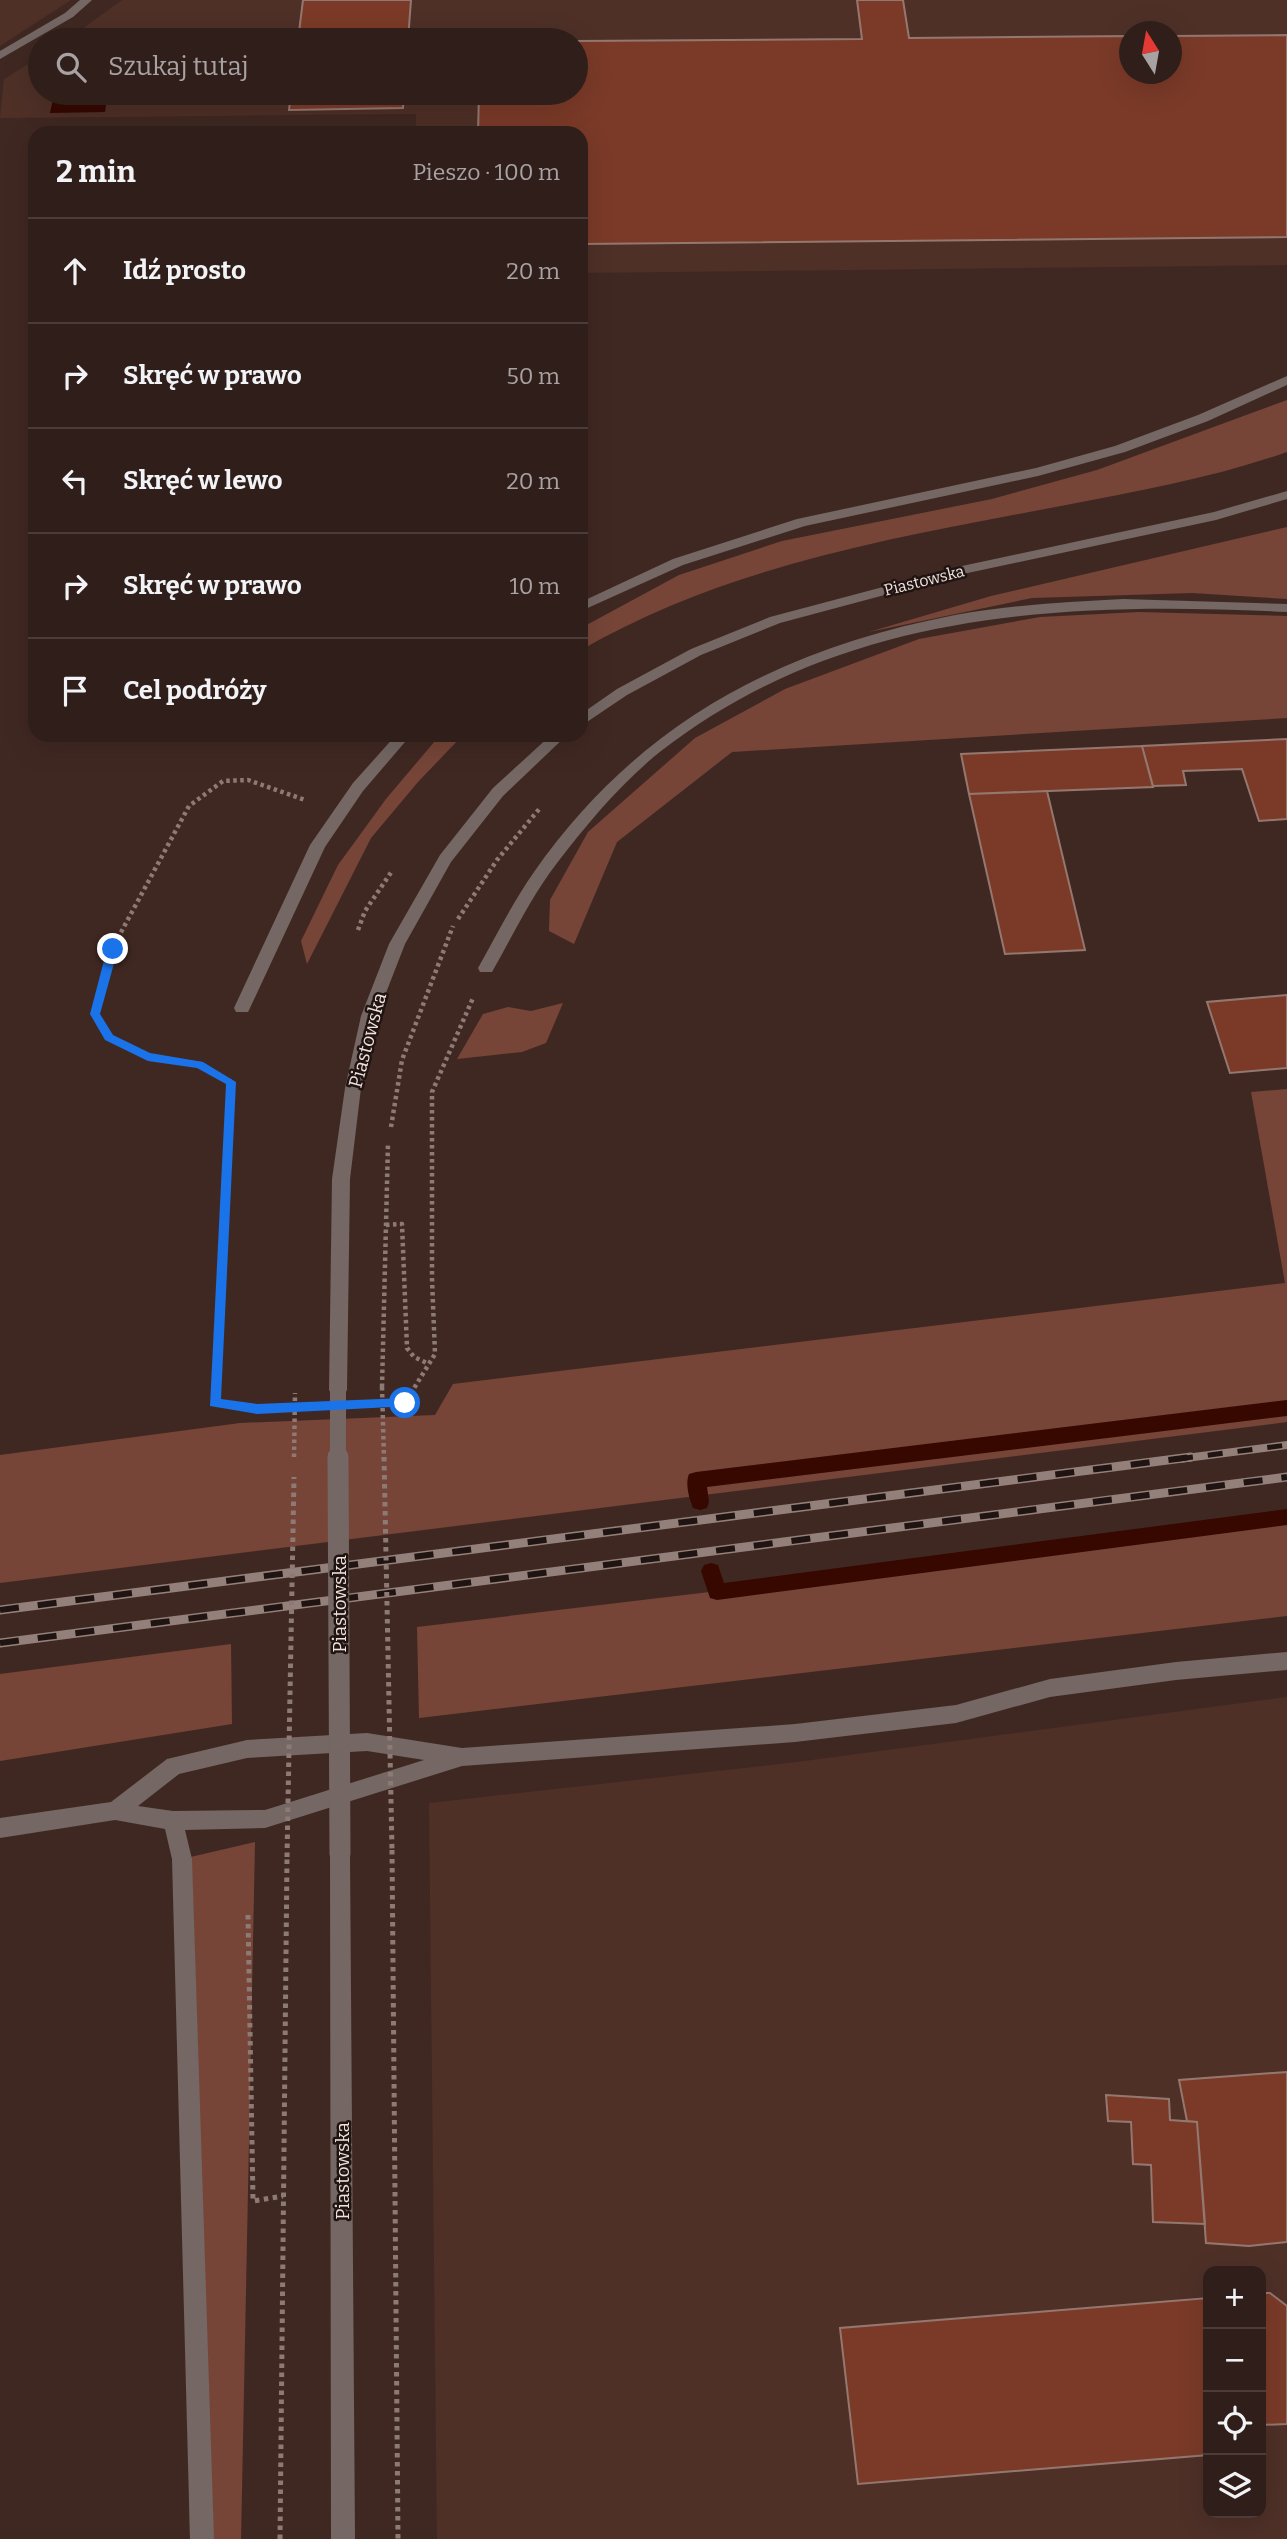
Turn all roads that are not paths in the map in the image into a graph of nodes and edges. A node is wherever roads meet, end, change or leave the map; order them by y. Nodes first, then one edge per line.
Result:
1 (88, 0) edge
2 (47, 28) edge
3 (28, 39) edge
4 (0, 55) edge
5 (1287, 380) edge
6 (1287, 495) edge
7 (588, 604) edge
8 (1287, 608) edge
9 (588, 716) edge
10 (398, 742) edge
11 (552, 742) edge
12 (486, 968) road end
13 (242, 1008) dead end
14 (1287, 1661) edge
15 (463, 1757) junction
16 (115, 1811) junction
17 (173, 1821) junction
18 (0, 1828) edge
19 (202, 2539) edge
20 (343, 2539) edge

1 - 2 street
3 - 4 street
5 - 7 street
6 - 9 street, Piastowska
8 - 12 street
10 - 13 street
11 - 20 street, Piastowska, bridge
14 - 15 street
15 - 16 street
15 - 17 street
16 - 17 street
16 - 18 street
17 - 19 street

